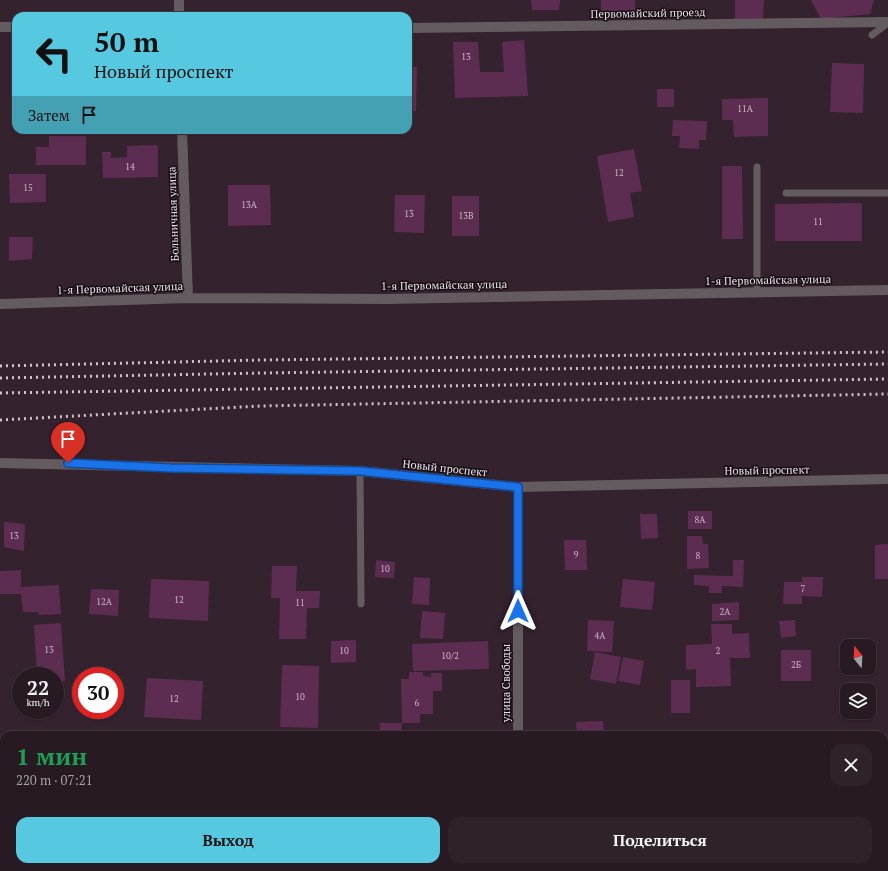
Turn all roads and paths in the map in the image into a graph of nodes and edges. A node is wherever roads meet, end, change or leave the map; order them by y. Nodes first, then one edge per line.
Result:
1 (179, 0) edge
2 (179, 12) edge
3 (888, 22) edge
4 (0, 27) edge
5 (12, 27) edge
6 (412, 28) edge
7 (872, 35) dead end
8 (182, 134) edge
9 (757, 167) dead end
10 (786, 193) dead end
11 (888, 193) edge
12 (888, 290) edge
13 (757, 292) junction
14 (188, 298) junction
15 (0, 304) edge
16 (0, 463) edge
17 (360, 471) junction
18 (888, 479) edge
19 (518, 487) junction
20 (361, 604) dead end
21 (518, 731) edge

1 - 2 street
3 - 6 street, Первомайский проезд
3 - 7 lane
4 - 5 street
8 - 14 street, Больничная улица
9 - 13 lane
10 - 11 lane
12 - 13 street, 1-я Первомайская улица
13 - 14 street, 1-я Первомайская улица
14 - 15 street, 1-я Первомайская улица
16 - 17 street, Новый проспект
17 - 19 street, Новый проспект
17 - 20 lane
18 - 19 street, Новый проспект
19 - 21 street, улица Свободы

